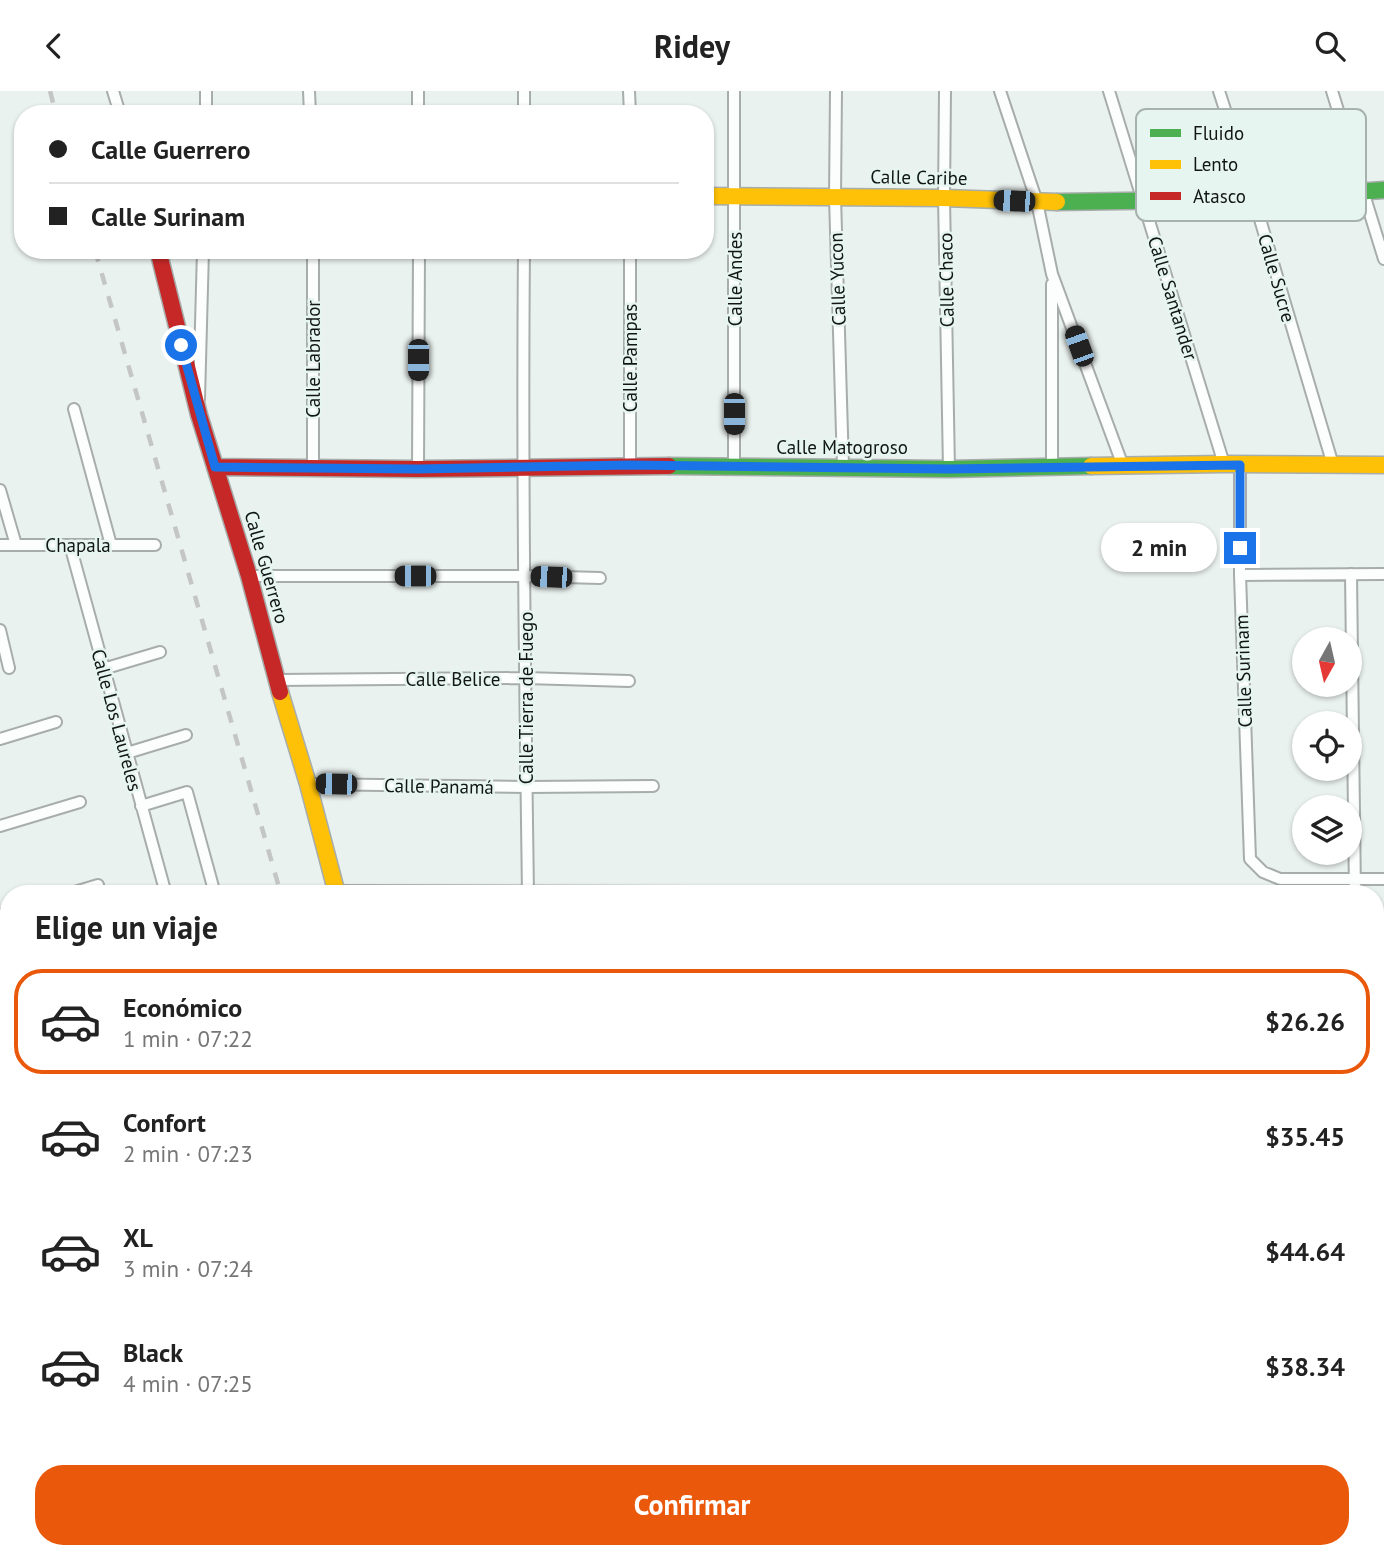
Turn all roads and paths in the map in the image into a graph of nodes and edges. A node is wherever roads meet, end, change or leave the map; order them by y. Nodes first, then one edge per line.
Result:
1 (734, 91) edge
2 (835, 91) edge
3 (945, 91) edge
4 (1000, 91) edge
5 (1109, 91) edge
6 (1219, 91) edge
7 (1332, 91) edge
8 (1225, 109) edge
9 (1338, 109) edge
10 (1136, 176) edge
11 (1366, 190) edge
12 (1384, 190) edge
13 (714, 196) edge
14 (736, 196) junction
15 (835, 197) junction
16 (944, 198) junction
17 (1366, 200) edge
18 (1136, 201) edge
19 (1037, 202) junction
20 (1151, 221) edge
21 (1261, 221) edge
22 (160, 259) edge
23 (204, 259) edge
24 (313, 259) edge
25 (419, 259) edge
26 (524, 259) edge
27 (630, 259) edge
28 (1384, 259) edge
29 (1052, 274) junction
30 (74, 409) dead end
31 (199, 415) junction
32 (630, 465) junction
33 (1232, 465) junction
34 (1333, 465) junction
35 (1384, 465) edge
36 (215, 467) junction
37 (522, 467) junction
38 (843, 467) junction
39 (1052, 467) junction
40 (1123, 467) junction
41 (734, 468) junction
42 (313, 469) junction
43 (418, 469) junction
44 (949, 469) junction
45 (0, 491) edge
46 (0, 545) edge
47 (16, 545) junction
48 (70, 545) junction
49 (111, 545) junction
50 (155, 545) dead end
51 (1352, 574) junction
52 (1384, 574) edge
53 (1240, 575) junction
54 (249, 576) junction
55 (526, 576) junction
56 (600, 578) dead end
57 (0, 630) edge
58 (160, 652) dead end
59 (4, 656) edge
60 (9, 668) dead end
61 (103, 669) junction
62 (525, 678) junction
63 (276, 680) junction
64 (629, 681) dead end
65 (57, 722) dead end
66 (186, 735) dead end
67 (0, 739) edge
68 (127, 753) junction
69 (309, 784) junction
70 (653, 786) dead end
71 (527, 787) junction
72 (80, 802) dead end
73 (141, 806) junction
74 (0, 826) edge
75 (1384, 879) edge
76 (1355, 880) junction
77 (163, 885) edge
78 (213, 885) edge
79 (335, 885) edge
80 (528, 885) edge
81 (1355, 885) edge

1 - 14 street, Calle Andes
2 - 15 street, Calle Yucon
3 - 16 street, Calle Chaco
4 - 19 street
5 - 10 street, Calle Santander
6 - 8 street, Calle Sucre
7 - 9 street
11 - 12 street, Calle Caribe
13 - 14 street, Calle Caribe
14 - 15 street, Calle Caribe
14 - 41 street, Calle Andes
15 - 16 street, Calle Caribe
15 - 38 street, Calle Yucon
16 - 19 street, Calle Caribe
16 - 44 street, Calle Chaco
17 - 28 street
18 - 19 street, Calle Caribe
19 - 29 street
20 - 33 street, Calle Santander
21 - 34 street, Calle Sucre
22 - 31 street, Calle Guerrero
23 - 31 street
24 - 42 street, Calle Labrador
25 - 43 street
26 - 37 street, Calle Tierra de Fuego
27 - 32 street, Calle Pampas
29 - 39 street
29 - 40 street
30 - 49 street
31 - 36 street, Calle Guerrero
32 - 37 street, Calle Matogroso
32 - 41 street, Calle Matogroso
33 - 34 street, Calle Matogroso
33 - 40 street, Calle Matogroso
33 - 53 street, Calle Surinam
34 - 35 street, Calle Matogroso
36 - 42 street, Calle Matogroso
36 - 54 street, Calle Guerrero
37 - 43 street, Calle Matogroso
37 - 55 street, Calle Tierra de Fuego
38 - 41 street, Calle Matogroso
38 - 44 street, Calle Matogroso
39 - 40 street, Calle Matogroso
39 - 44 street, Calle Matogroso
42 - 43 street, Calle Matogroso
45 - 47 street
46 - 47 street, Chapala
47 - 48 street, Chapala
48 - 49 street, Chapala
48 - 61 street, Calle Los Laureles
49 - 50 street, Chapala
51 - 52 street
51 - 53 street
51 - 76 street
53 - 76 street, Calle Surinam
54 - 55 street
54 - 63 street, Calle Guerrero
55 - 56 street
55 - 62 street, Calle Tierra de Fuego
57 - 59 street
58 - 61 street
59 - 60 street
61 - 68 street, Calle Los Laureles
62 - 63 street, Calle Belice
62 - 64 street, Calle Belice
62 - 71 street, Calle Tierra de Fuego
63 - 69 street, Calle Guerrero
65 - 67 street
66 - 68 street
68 - 73 street, Calle Los Laureles
69 - 71 street, Calle Panamá
69 - 79 street, Calle Guerrero
70 - 71 street, Calle Panamá
71 - 80 street, Calle Tierra de Fuego
72 - 74 street
73 - 77 street, Calle Los Laureles
73 - 78 street
75 - 76 street
76 - 81 street

